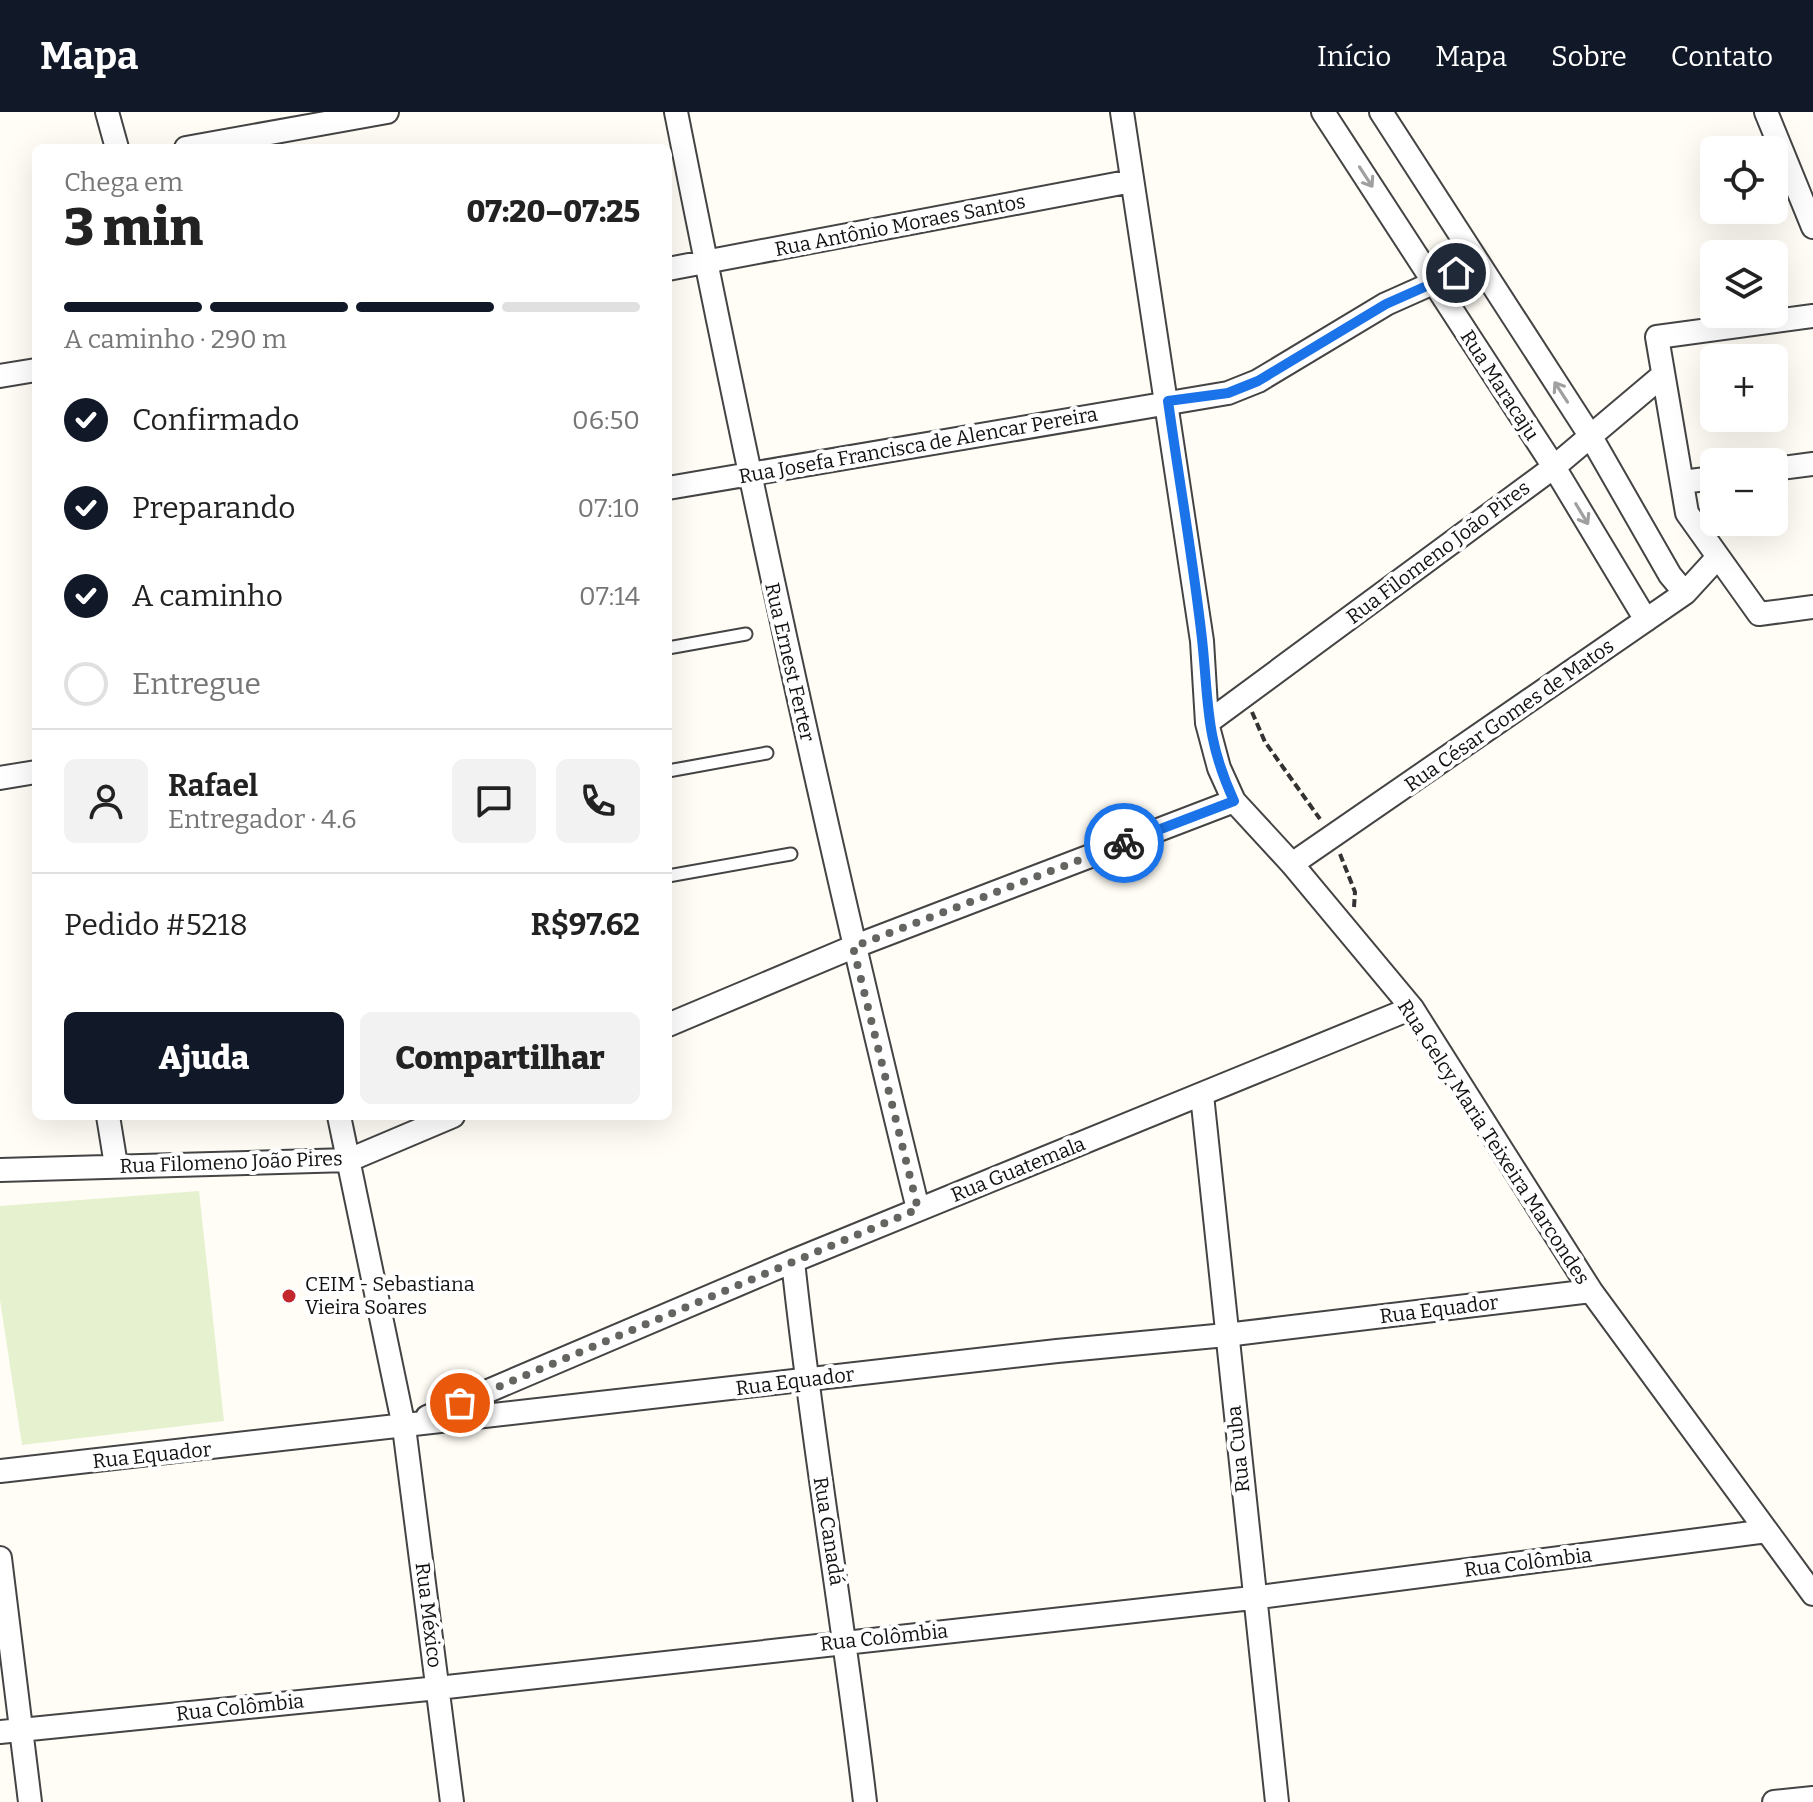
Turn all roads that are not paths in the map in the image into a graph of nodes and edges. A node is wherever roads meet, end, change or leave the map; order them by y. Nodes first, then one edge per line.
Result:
1 (107, 112) edge
2 (387, 112) edge
3 (676, 112) edge
4 (1122, 112) edge
5 (1323, 112) edge
6 (1381, 112) edge
7 (1766, 112) edge
8 (116, 144) edge
9 (208, 144) edge
10 (1132, 181) junction
11 (1813, 227) edge
12 (706, 263) junction
13 (1478, 263) junction
14 (672, 268) edge
15 (1434, 282) junction
16 (1813, 316) edge
17 (32, 371) edge
18 (1663, 375) junction
19 (0, 376) edge
20 (1168, 401) junction
21 (1591, 437) junction
22 (1813, 464) edge
23 (1554, 467) junction
24 (1788, 467) edge
25 (748, 475) junction
26 (1700, 480) edge
27 (1682, 482) junction
28 (672, 487) edge
29 (1718, 557) junction
30 (1685, 593) junction
31 (1813, 607) edge
32 (1646, 620) junction
33 (746, 634) dead end
34 (672, 647) edge
35 (1207, 723) junction
36 (767, 753) dead end
37 (672, 770) edge
38 (32, 773) edge
39 (0, 778) edge
40 (1234, 801) junction
41 (791, 854) dead end
42 (1292, 864) junction
43 (672, 875) edge
44 (853, 947) junction
45 (1412, 1008) junction
46 (672, 1023) edge
47 (1202, 1095) junction
48 (109, 1120) edge
49 (340, 1120) edge
50 (444, 1120) edge
51 (349, 1160) junction
52 (116, 1165) junction
53 (0, 1170) edge
54 (918, 1209) junction
55 (793, 1261) junction
56 (1591, 1291) junction
57 (1226, 1335) junction
58 (806, 1379) junction
59 (404, 1427) junction
60 (0, 1471) edge
61 (1767, 1531) junction
62 (0, 1558) edge
63 (1813, 1594) edge
64 (1252, 1598) junction
65 (846, 1641) junction
66 (438, 1688) junction
67 (10, 1730) edge
68 (1813, 1798) edge
69 (30, 1802) edge
70 (452, 1802) edge
71 (865, 1802) edge
72 (1277, 1802) edge
73 (1774, 1802) edge

1 - 8 street
2 - 9 street
3 - 12 street, Rua Ernest Ferter
4 - 10 street, Rua Gelcy Maria Teixeira Marcondes
5 -> 15 street, Rua Maracaju
6 - 13 street
7 - 11 street
10 - 12 street, Rua Antônio Moraes Santos
10 - 20 street, Rua Gelcy Maria Teixeira Marcondes
12 - 14 street, Rua Antônio Moraes Santos
12 - 25 street, Rua Ernest Ferter
13 - 15 street, Rua Josefa Francisca de Alencar Pereira
21 -> 13 street
15 - 20 street, Rua Josefa Francisca de Alencar Pereira
15 - 23 street, Rua Maracaju
16 - 18 street
17 - 19 street
18 - 21 street, Rua Filomeno João Pires
18 - 27 street
20 - 25 street, Rua Josefa Francisca de Alencar Pereira
20 - 35 street, Rua Gelcy Maria Teixeira Marcondes
21 - 23 street, Rua Filomeno João Pires
21 - 30 street
22 - 24 street
23 -> 32 street, Rua Maracaju
23 - 35 street, Rua Filomeno João Pires
25 - 28 street, Rua Josefa Francisca de Alencar Pereira
25 - 44 street, Rua Ernest Ferter
26 - 27 street
27 - 29 street
29 - 30 street, Rua César Gomes de Matos
29 - 31 street
30 - 32 street, Rua César Gomes de Matos
32 - 42 street, Rua César Gomes de Matos
33 - 34 lane
35 - 40 street, Rua Gelcy Maria Teixeira Marcondes
36 - 37 lane
38 - 39 street
40 - 42 street, Rua Gelcy Maria Teixeira Marcondes
40 - 44 street
41 - 43 lane
42 - 45 street, Rua Gelcy Maria Teixeira Marcondes
44 - 46 street
44 - 54 street, Rua Ernest Ferter
45 - 47 street, Rua Guatemala
45 - 56 street, Rua Gelcy Maria Teixeira Marcondes
47 - 54 street, Rua Guatemala
47 - 57 street, Rua Cuba
48 - 52 street
49 - 51 street, Rua México
50 - 51 street, Rua Filomeno João Pires
51 - 52 street, Rua Filomeno João Pires
51 - 59 street, Rua México
52 - 53 street, Rua Filomeno João Pires
54 - 55 street, Rua Guatemala
55 - 58 street, Rua Canadá
55 - 59 street, Rua Guatemala
56 - 57 street, Rua Equador
56 - 61 street, Rua Gelcy Maria Teixeira Marcondes
57 - 58 street, Rua Equador
57 - 64 street, Rua Cuba
58 - 59 street, Rua Equador
58 - 65 street, Rua Canadá
59 - 60 street, Rua Equador
59 - 66 street, Rua México
61 - 63 street, Rua Gelcy Maria Teixeira Marcondes
61 - 64 street, Rua Colômbia
62 - 67 street
64 - 65 street, Rua Colômbia
64 - 72 street, Rua Cuba
65 - 66 street, Rua Colômbia
65 - 71 street, Rua Canadá
66 - 67 street, Rua Colômbia
66 - 70 street, Rua México
67 - 69 street
68 - 73 street

